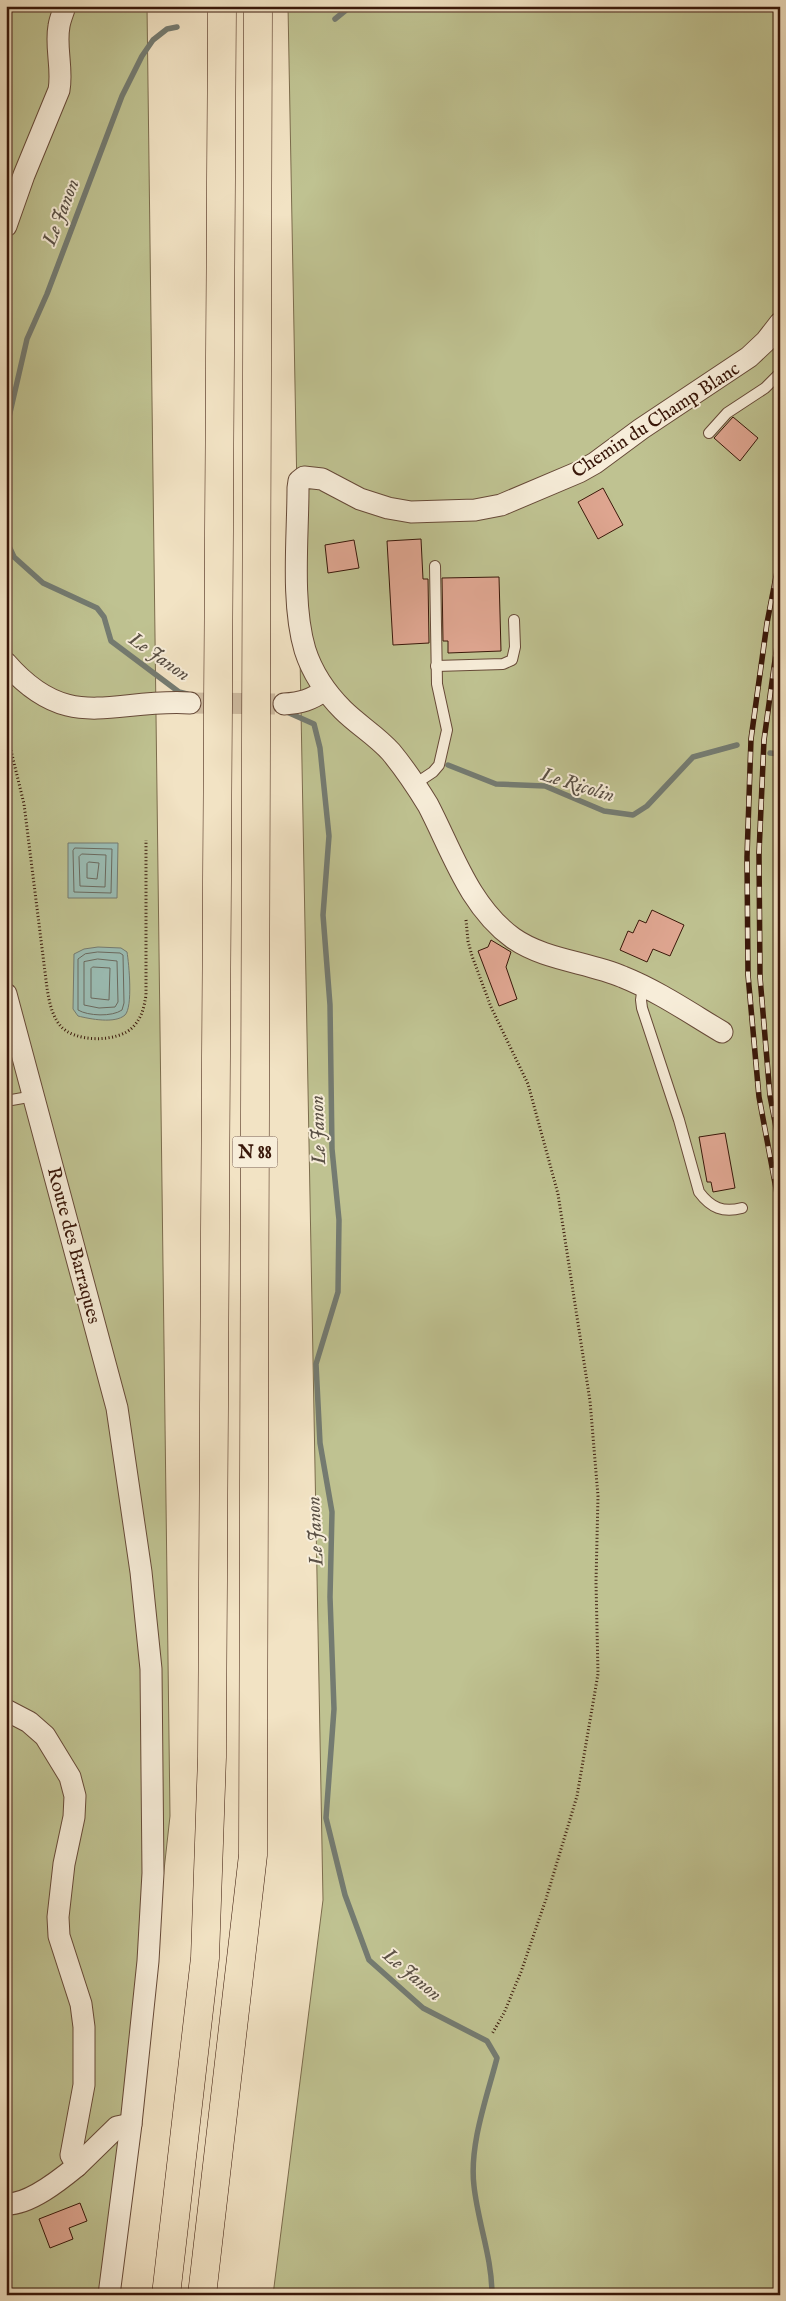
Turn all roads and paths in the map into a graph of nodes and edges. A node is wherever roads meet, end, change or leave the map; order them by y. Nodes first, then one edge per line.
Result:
1 (65, 6) edge
2 (222, 6) edge
3 (258, 6) edge
4 (6, 226) edge
5 (780, 323) edge
6 (780, 373) edge
7 (709, 433) dead end
8 (435, 566) dead end
9 (514, 620) dead end
10 (6, 663) edge
11 (436, 666) junction
12 (325, 690) junction
13 (190, 703) tunnel mouth
14 (284, 704) tunnel mouth
15 (6, 730) edge
16 (415, 784) junction
17 (146, 840) dead end
18 (471, 889) junction
19 (643, 986) junction
20 (6, 994) edge
21 (722, 1032) dead end
22 (34, 1096) junction
23 (6, 1101) edge
24 (742, 1208) dead end
25 (6, 1710) edge
26 (492, 2034) dead end
27 (131, 2124) junction
28 (76, 2166) junction
29 (6, 2204) edge
30 (109, 2295) edge
31 (166, 2295) edge
32 (202, 2295) edge

1 - 4 street
2 - 31 highway, N 88
3 - 32 highway, N 88
5 - 12 street, Chemin du Champ Blanc
6 - 7 lane
8 - 11 lane
9 - 11 lane
10 - 13 street
11 - 16 lane
12 - 14 street
12 - 16 street, Chemin du Champ Blanc
15 - 17 path
16 - 18 street, Chemin du Champ Blanc
18 - 19 street, Chemin du Champ Blanc
18 - 26 path
19 - 21 street, Chemin du Champ Blanc
19 - 24 lane
20 - 22 street, Route des Barraques
22 - 23 lane
22 - 27 street, Route des Barraques
25 - 28 street
27 - 28 street
27 - 30 street, Route des Barraques
28 - 29 street

